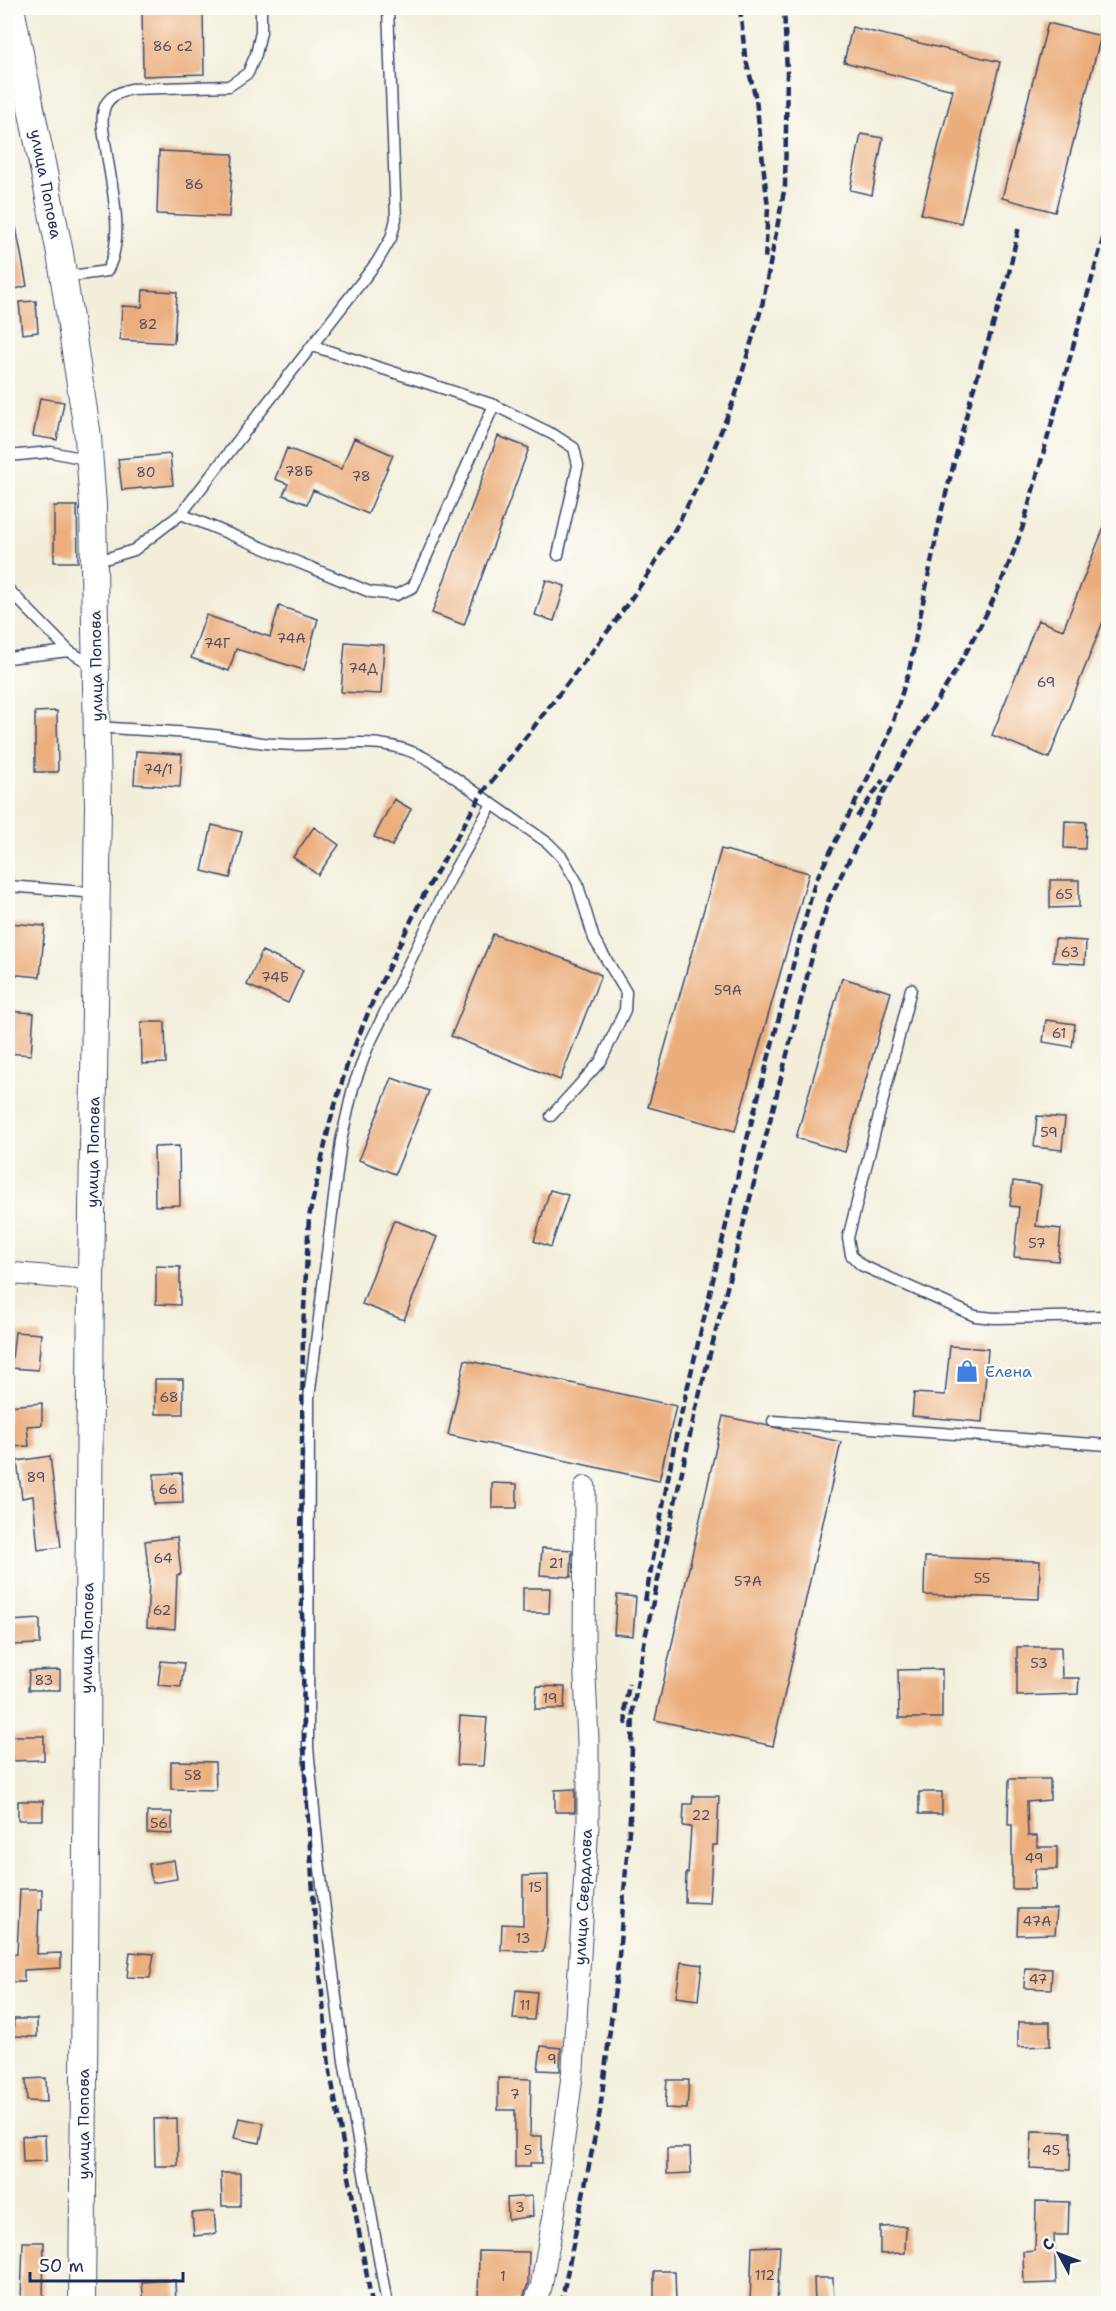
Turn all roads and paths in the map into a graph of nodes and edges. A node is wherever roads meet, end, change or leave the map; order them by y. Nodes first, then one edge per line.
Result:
1 (11, 8) edge
2 (261, 8) edge
3 (388, 8) edge
4 (14, 58) edge
5 (64, 277) junction
6 (313, 346) junction
7 (494, 405) junction
8 (8, 456) edge
9 (91, 460) junction
10 (181, 514) junction
11 (558, 555) dead end
12 (94, 562) junction
13 (8, 589) edge
14 (69, 651) junction
15 (8, 658) edge
16 (96, 668) junction
17 (97, 727) junction
18 (492, 804) junction
19 (8, 886) edge
20 (97, 893) junction
21 (911, 989) dead end
22 (551, 1116) dead end
23 (8, 1273) edge
24 (91, 1280) junction
25 (1108, 1316) edge
26 (773, 1421) dead end
27 (1108, 1445) edge
28 (585, 1487) dead end
29 (82, 2304) edge
30 (387, 2304) edge
31 (534, 2304) edge

1 - 4 street, улица Попова
2 - 5 lane
3 - 6 lane
4 - 5 street, улица Попова
5 - 9 street, улица Попова
6 - 7 lane
6 - 10 lane
7 - 10 lane
7 - 11 lane
8 - 9 lane
9 - 12 street, улица Попова
10 - 12 lane
12 - 16 street, улица Попова
13 - 14 lane
14 - 15 lane
14 - 16 lane
16 - 17 street, улица Попова
17 - 18 lane
17 - 20 street, улица Попова
18 - 22 lane
18 - 30 lane
19 - 20 lane
20 - 24 street, улица Попова
21 - 25 lane
23 - 24 street
24 - 29 street, улица Попова
26 - 27 lane
28 - 31 street, улица Свердлова

